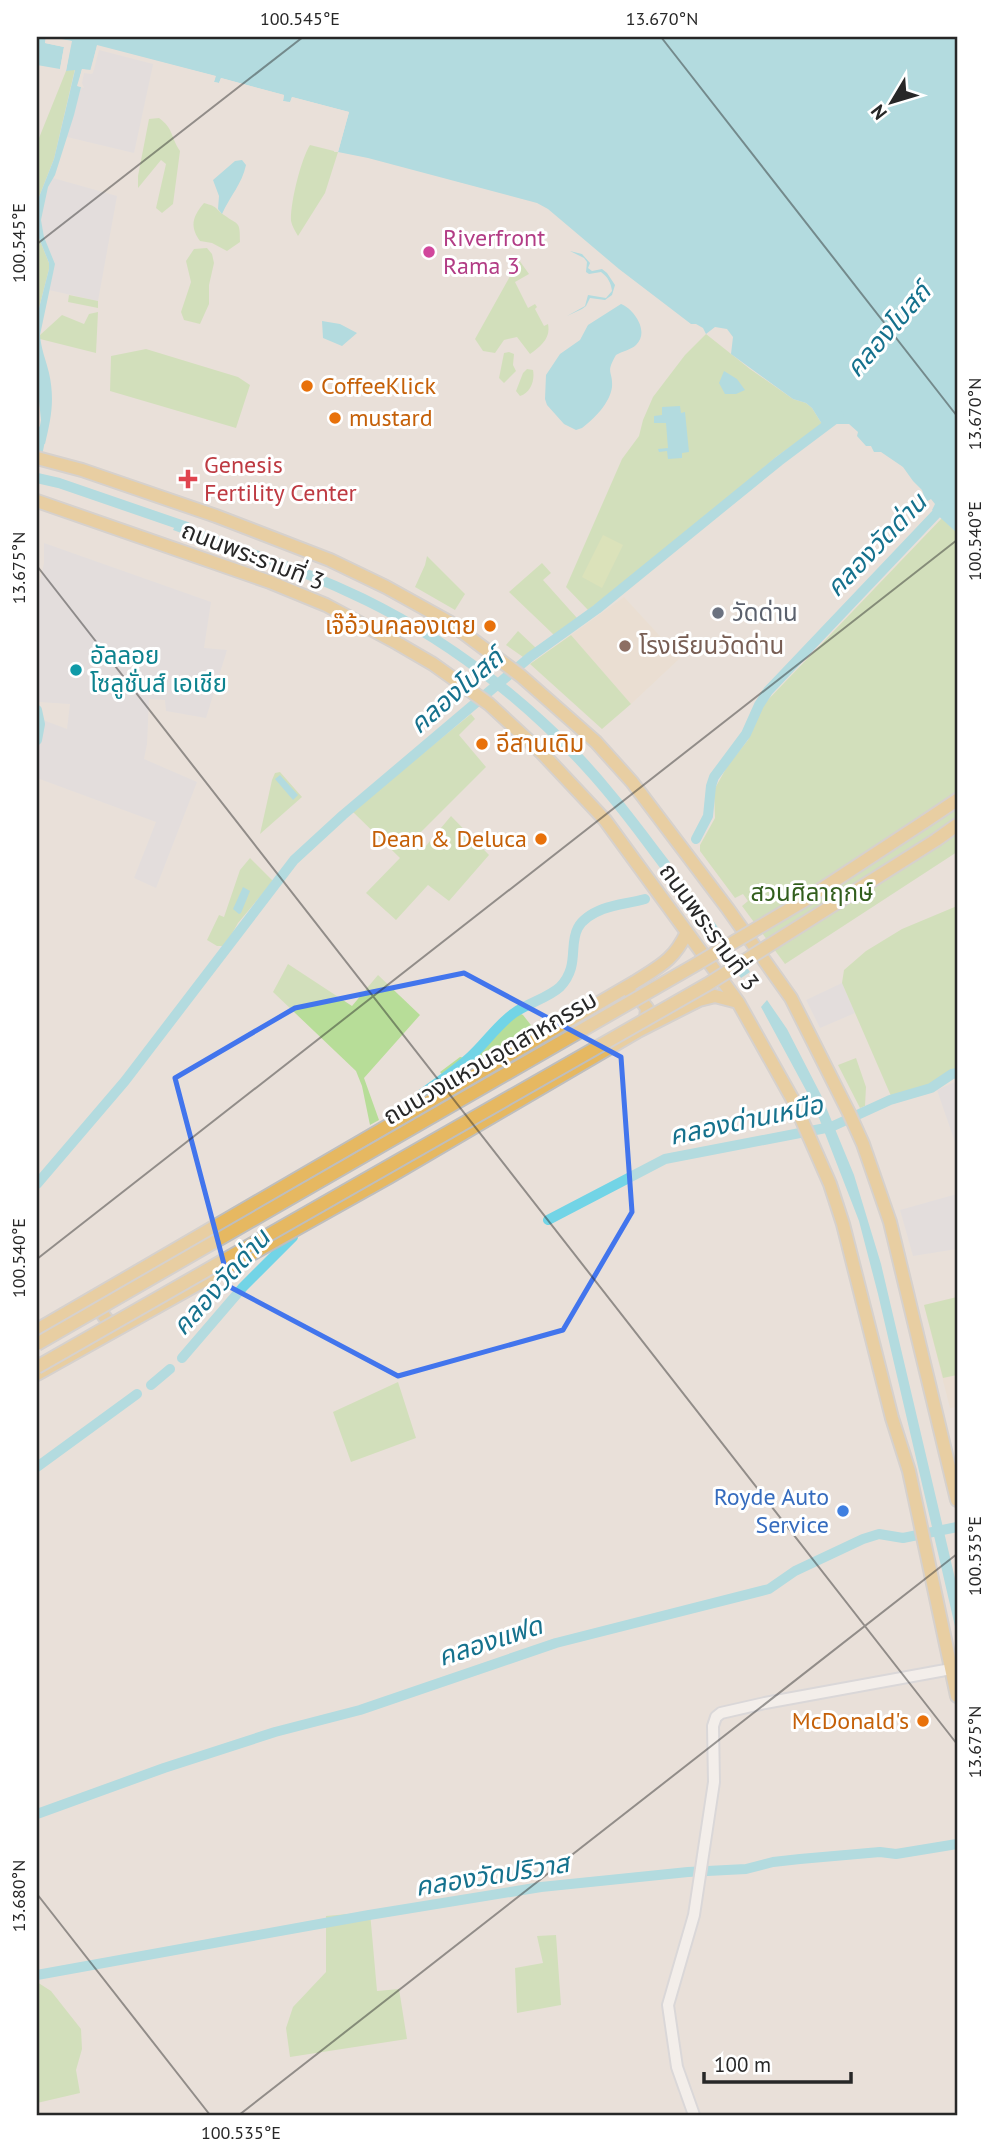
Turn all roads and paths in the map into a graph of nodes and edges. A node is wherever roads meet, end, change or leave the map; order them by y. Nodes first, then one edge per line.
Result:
1 (37, 458) edge
2 (39, 501) edge
3 (957, 800) edge
4 (957, 825) edge
5 (687, 932) junction
6 (613, 995) junction
7 (738, 1002) junction
8 (638, 1031) junction
9 (107, 1290) junction
10 (128, 1323) junction
11 (37, 1331) edge
12 (37, 1344) edge
13 (37, 1367) edge
14 (37, 1374) edge
15 (957, 1500) edge
16 (951, 1669) junction
17 (957, 1696) edge
18 (694, 2115) edge

1 - 15 main road, ถนนพระรามที่ 3
2 - 5 main road, ถนนพระรามที่ 3
3 - 12 main road, ถนนวงแหวนอุตสาหกรรม, bridge
4 - 13 main road, ถนนวงแหวนอุตสาหกรรม, bridge
5 - 6 main road, ถนนวงแหวนอุตสาหกรรม
5 - 7 main road, ถนนพระรามที่ 3
6 - 8 main road
6 - 9 main road, ถนนวงแหวนอุตสาหกรรม
7 - 8 main road
7 - 16 main road, ถนนพระรามที่ 3
8 - 10 main road
9 - 10 main road
9 - 11 main road, ถนนวงแหวนอุตสาหกรรม
10 - 14 main road
16 - 17 main road, ถนนพระรามที่ 3
16 - 18 street

